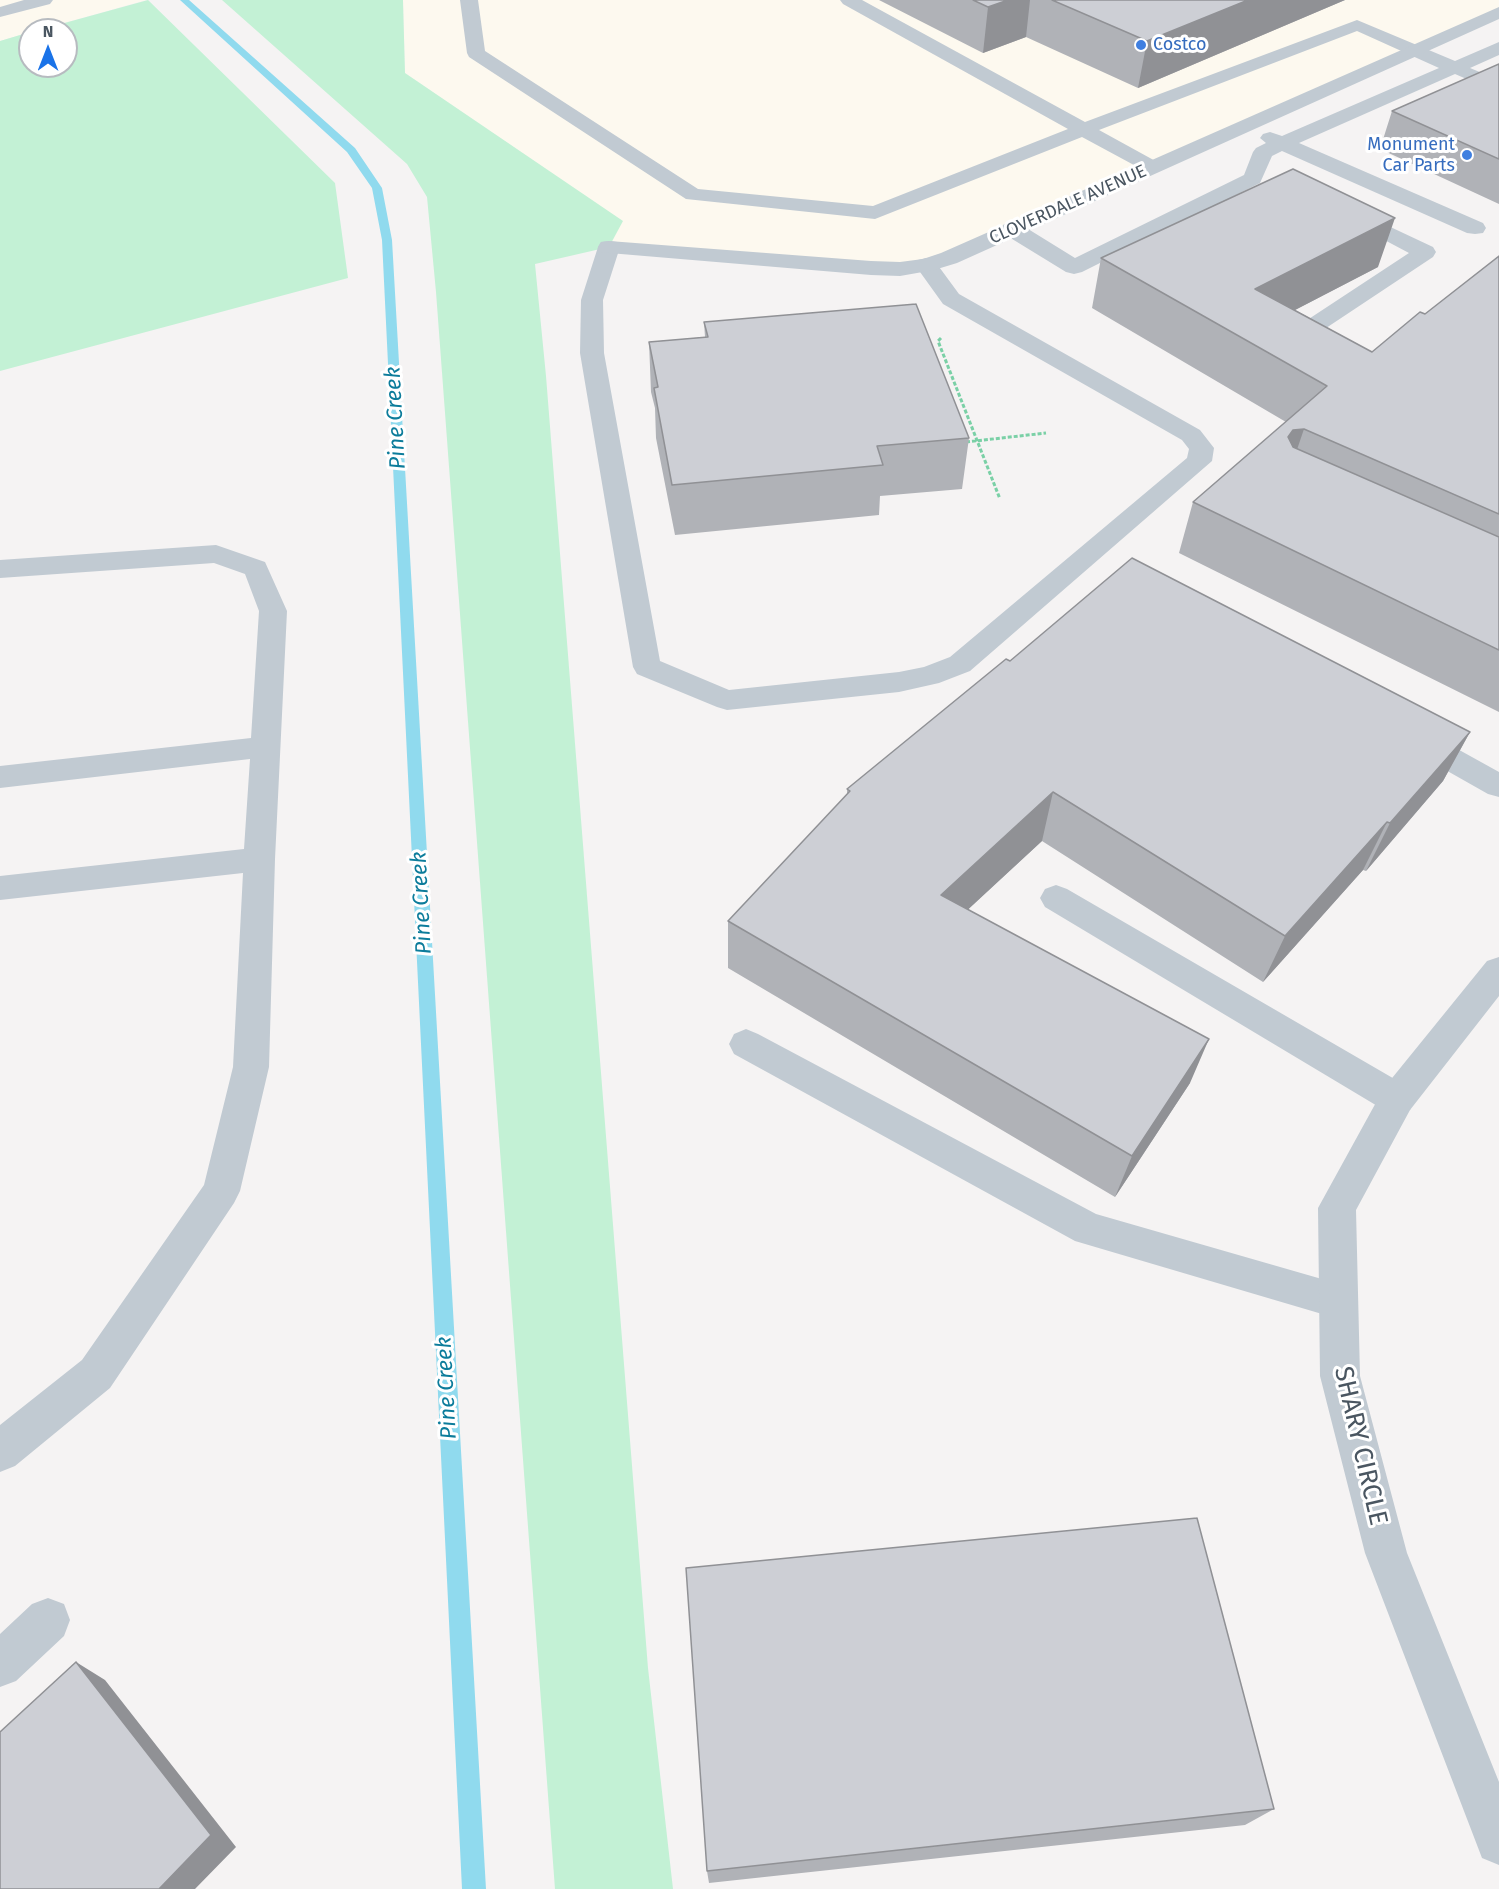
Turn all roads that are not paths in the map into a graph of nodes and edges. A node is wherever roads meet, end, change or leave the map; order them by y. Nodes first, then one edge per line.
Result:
1 (44, 0) edge
2 (469, 0) edge
3 (849, 0) edge
4 (0, 12) edge
5 (1499, 12) edge
6 (1474, 23) junction
7 (1499, 34) edge
8 (1499, 48) edge
9 (1414, 50) junction
10 (1454, 68) junction
11 (1499, 87) edge
12 (1243, 126) junction
13 (1084, 129) junction
14 (1282, 143) junction
15 (1152, 167) junction
16 (1258, 167) junction
17 (1279, 178) edge
18 (1331, 204) edge
19 (1475, 228) dead end
20 (1012, 229) junction
21 (926, 265) junction
22 (1297, 337) edge
23 (0, 569) edge
24 (1387, 724) edge
25 (266, 747) junction
26 (0, 777) edge
27 (1499, 786) edge
28 (259, 859) junction
29 (0, 888) edge
30 (1056, 898) dead end
31 (1499, 971) edge
32 (746, 1044) dead end
33 (1397, 1099) junction
34 (1339, 1301) junction
35 (0, 1451) edge
36 (48, 1620) dead end
37 (0, 1665) edge
38 (1499, 1841) edge

1 - 4 street
2 - 13 street
3 - 13 street
5 - 6 street, CLOVERDALE AVENUE
6 - 7 street
6 - 9 street, CLOVERDALE AVENUE
8 - 10 street
9 - 10 street
9 - 12 street, CLOVERDALE AVENUE
9 - 13 street
10 - 11 street
10 - 14 street
12 - 14 street
12 - 15 street, CLOVERDALE AVENUE
13 - 15 street
14 - 16 street
14 - 19 street
15 - 20 street, CLOVERDALE AVENUE
16 - 17 street
16 - 20 street
18 - 22 street
20 - 21 street, CLOVERDALE AVENUE
21 - 21 street, CLOVERDALE AVENUE
23 - 25 street
24 - 27 street
25 - 26 street
25 - 28 street
28 - 29 street
28 - 35 street
30 - 33 street
31 - 33 street, SHARY CIRCLE
32 - 34 street
33 - 34 street, SHARY CIRCLE
34 - 38 street, SHARY CIRCLE
36 - 37 street

